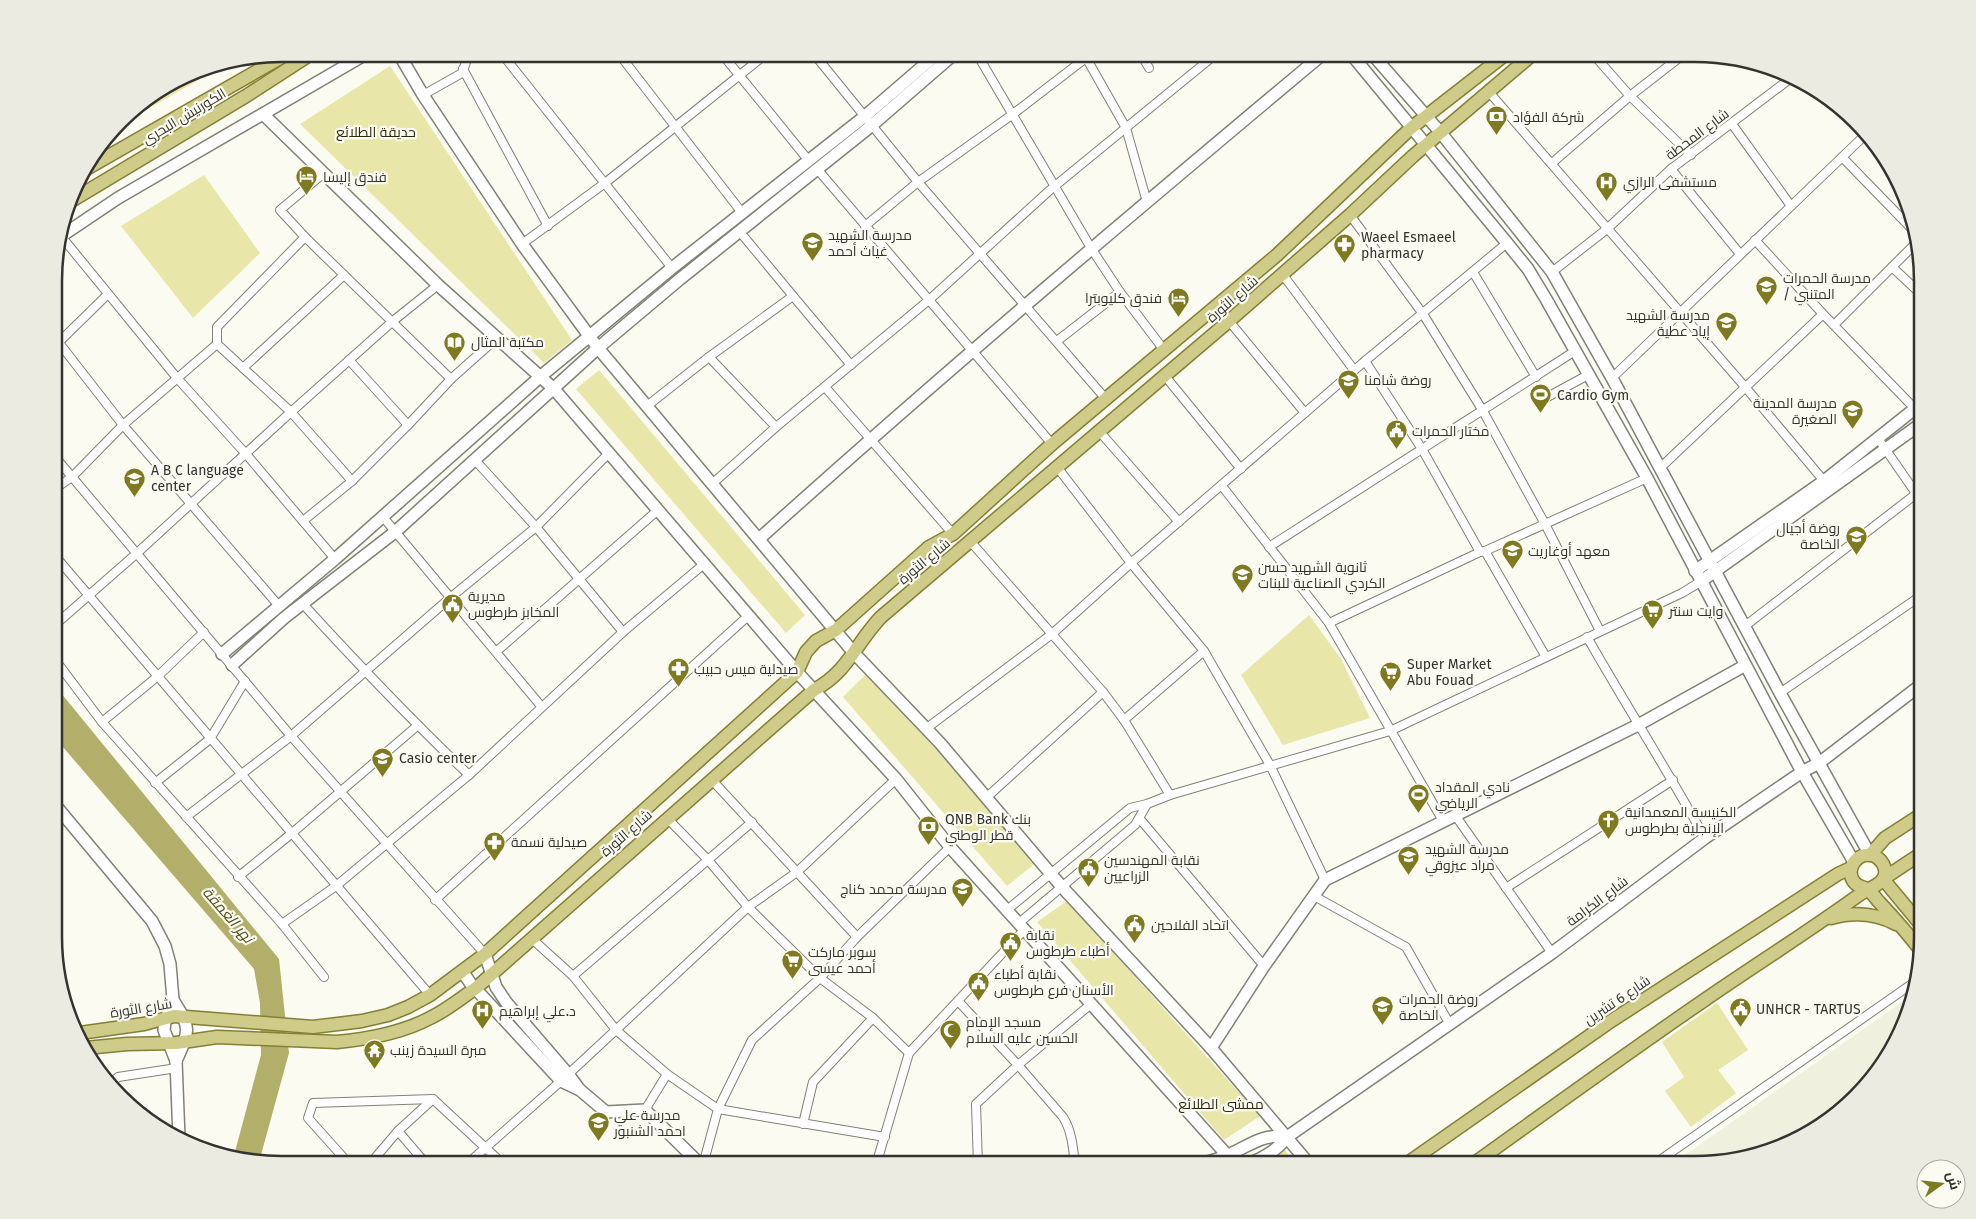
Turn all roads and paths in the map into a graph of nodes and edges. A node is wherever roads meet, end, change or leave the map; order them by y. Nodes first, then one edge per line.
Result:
1 (299, 62) edge
2 (352, 62) edge
3 (405, 62) edge
4 (466, 62) edge
5 (508, 62) edge
6 (625, 62) edge
7 (729, 62) edge
8 (757, 62) edge
9 (820, 62) edge
10 (924, 62) edge
11 (944, 62) edge
12 (982, 62) edge
13 (1078, 62) edge
14 (1091, 62) edge
15 (1146, 62) edge
16 (1206, 62) edge
17 (1313, 62) edge
18 (1357, 62) edge
19 (1379, 62) edge
20 (1496, 62) edge
21 (1524, 62) edge
22 (1600, 62) edge
23 (1674, 62) edge
24 (272, 63) edge
25 (1203, 64) joint
26 (1149, 68) dead end
27 (463, 70) junction
28 (740, 76) junction
29 (1785, 82) edge
30 (1489, 92) junction
31 (423, 94) junction
32 (1630, 96) junction
33 (263, 114) junction
34 (1013, 114) junction
35 (1426, 115) junction
36 (868, 122) junction
37 (1732, 124) junction
38 (675, 127) junction
39 (1126, 128) junction
40 (1411, 128) junction
41 (1441, 133) junction
42 (1861, 139) edge
43 (1425, 145) junction
44 (1691, 155) junction
45 (1842, 157) junction
46 (810, 161) junction
47 (98, 162) edge
48 (1552, 163) junction
49 (1671, 169) junction
50 (818, 170) junction
51 (324, 173) junction
52 (918, 182) junction
53 (604, 183) junction
54 (1054, 187) junction
55 (80, 196) edge
56 (1147, 202) junction
57 (1791, 206) junction
58 (743, 214) junction
59 (1350, 215) junction
60 (1906, 223) edge
61 (548, 226) junction
62 (866, 226) junction
63 (1606, 229) junction
64 (69, 232) edge
65 (740, 232) junction
66 (304, 237) junction
67 (1755, 240) junction
68 (66, 243) edge
69 (1507, 243) junction
70 (522, 244) junction
71 (1091, 248) junction
72 (1911, 248) edge
73 (981, 253) junction
74 (1740, 254) junction
75 (1892, 267) junction
76 (672, 268) junction
77 (1472, 272) junction
78 (1552, 272) junction
79 (344, 275) junction
80 (1282, 275) junction
81 (438, 284) junction
82 (1914, 287) edge
83 (1120, 292) junction
84 (108, 294) junction
85 (793, 296) junction
86 (928, 300) junction
87 (1026, 306) junction
88 (1680, 312) junction
89 (1423, 314) junction
90 (1823, 314) junction
91 (393, 321) junction
92 (1230, 321) junction
93 (1834, 325) junction
94 (588, 336) junction
95 (62, 337) edge
96 (498, 337) junction
97 (1057, 341) junction
98 (217, 344) junction
99 (62, 348) edge
100 (598, 348) junction
101 (1164, 350) junction
102 (1575, 351) junction
103 (972, 353) junction
104 (709, 357) junction
105 (349, 360) junction
106 (1365, 361) junction
107 (851, 366) junction
108 (243, 368) junction
109 (1354, 370) junction
110 (1588, 374) junction
111 (541, 376) junction
112 (1165, 376) junction
113 (1536, 377) junction
114 (177, 378) junction
115 (451, 378) junction
116 (1612, 378) junction
117 (825, 387) junction
118 (1746, 388) junction
119 (554, 389) junction
120 (1105, 398) junction
121 (1540, 401) dead end
122 (1914, 403) edge
123 (647, 406) junction
124 (1483, 411) junction
125 (291, 412) junction
126 (1305, 413) junction
127 (1914, 413) edge
128 (123, 424) junction
129 (408, 425) junction
130 (776, 427) junction
131 (1914, 429) edge
132 (1099, 431) junction
133 (1877, 438) junction
134 (870, 439) junction
135 (1052, 444) junction
136 (1422, 449) junction
137 (1884, 450) junction
138 (609, 453) junction
139 (246, 454) junction
140 (475, 460) junction
141 (62, 465) edge
142 (1057, 467) junction
143 (1660, 468) junction
144 (1241, 469) junction
145 (72, 477) junction
146 (1647, 478) junction
147 (352, 481) junction
148 (1824, 481) junction
149 (62, 484) edge
150 (712, 484) junction
151 (1222, 486) junction
152 (1914, 491) edge
153 (1914, 496) edge
154 (191, 502) junction
155 (658, 510) junction
156 (383, 517) junction
157 (303, 522) junction
158 (1179, 522) junction
159 (1545, 524) junction
160 (536, 528) junction
161 (395, 532) junction
162 (953, 534) junction
163 (759, 539) junction
164 (970, 541) junction
165 (1270, 547) junction
166 (1482, 552) junction
167 (136, 554) junction
168 (335, 559) junction
169 (1131, 563) junction
170 (704, 564) junction
171 (62, 565) edge
172 (1713, 566) junction
173 (1698, 577) junction
174 (577, 579) junction
175 (87, 596) junction
176 (450, 598) junction
177 (1914, 601) edge
178 (302, 603) junction
179 (279, 606) junction
180 (748, 616) junction
181 (62, 619) edge
182 (1329, 623) junction
183 (1745, 626) junction
184 (836, 630) junction
185 (204, 632) junction
186 (623, 632) junction
187 (1600, 632) junction
188 (1052, 634) junction
189 (1588, 637) junction
190 (496, 651) junction
191 (1204, 651) junction
192 (854, 653) junction
193 (222, 654) junction
194 (1546, 657) junction
195 (232, 664) junction
196 (1744, 666) junction
197 (62, 669) edge
198 (365, 672) junction
199 (797, 672) junction
200 (158, 676) junction
201 (245, 681) junction
202 (814, 690) junction
203 (1914, 690) edge
204 (1103, 692) junction
205 (1780, 693) junction
206 (541, 706) junction
207 (1124, 720) junction
208 (102, 722) junction
209 (1638, 725) junction
210 (417, 726) junction
211 (927, 728) junction
212 (1390, 731) junction
213 (292, 736) junction
214 (210, 738) junction
215 (1819, 762) junction
216 (1270, 765) junction
217 (1802, 772) junction
218 (469, 775) junction
219 (241, 776) junction
220 (711, 779) junction
221 (896, 779) junction
222 (1672, 780) junction
223 (155, 783) junction
224 (342, 791) junction
225 (1170, 794) junction
226 (987, 797) junction
227 (1147, 804) junction
228 (62, 816) edge
229 (1455, 816) junction
230 (186, 817) junction
231 (667, 818) junction
232 (1140, 819) junction
233 (1914, 819) edge
234 (1443, 821) junction
235 (752, 822) junction
236 (291, 834) junction
237 (1704, 838) junction
238 (387, 845) junction
239 (950, 847) junction
240 (1870, 855) junction
241 (1914, 858) edge
242 (708, 860) junction
243 (1853, 865) junction
244 (797, 872) junction
245 (1051, 873) junction
246 (238, 877) junction
247 (1883, 879) junction
248 (1325, 880) junction
249 (336, 886) junction
250 (1062, 887) junction
251 (1506, 888) junction
252 (1867, 889) junction
253 (1314, 896) junction
254 (435, 900) junction
255 (748, 907) junction
256 (1007, 910) junction
257 (1914, 916) edge
258 (1826, 919) junction
259 (282, 924) junction
260 (1022, 926) junction
261 (1903, 928) junction
262 (858, 937) junction
263 (531, 938) junction
264 (1914, 942) edge
265 (1552, 953) junction
266 (485, 954) junction
267 (1264, 966) junction
268 (462, 971) junction
269 (491, 974) junction
270 (573, 976) junction
271 (324, 977) dead end
272 (820, 978) junction
273 (1908, 987) edge
274 (476, 988) junction
275 (430, 995) junction
276 (173, 1000) junction
277 (958, 1001) junction
278 (1091, 1004) junction
279 (184, 1017) junction
280 (167, 1018) junction
281 (873, 1018) junction
282 (1449, 1023) junction
283 (616, 1030) junction
284 (84, 1032) edge
285 (185, 1041) junction
286 (168, 1043) junction
287 (92, 1047) edge
288 (1211, 1048) junction
289 (910, 1053) junction
290 (177, 1064) junction
291 (1018, 1065) junction
292 (667, 1074) junction
293 (565, 1077) junction
294 (115, 1080) edge
295 (433, 1099) junction
296 (718, 1109) junction
297 (645, 1110) junction
298 (803, 1124) junction
299 (179, 1131) edge
300 (398, 1131) junction
301 (885, 1137) junction
302 (1287, 1137) junction
303 (486, 1148) junction
304 (342, 1156) edge
305 (376, 1156) edge
306 (419, 1156) edge
307 (477, 1156) edge
308 (494, 1156) edge
309 (693, 1156) edge
310 (705, 1156) edge
311 (879, 1156) edge
312 (978, 1156) edge
313 (1073, 1156) edge
314 (1227, 1156) joint
315 (1262, 1156) edge
316 (1303, 1156) edge
317 (1418, 1156) edge
318 (1485, 1156) edge
319 (1666, 1156) edge

1 - 55 main road, الكورنيش البحري
2 - 33 street
3 - 31 street
4 - 27 street
5 - 53 street
6 - 38 street
7 - 28 street
8 - 28 street
9 - 36 street
10 - 36 street
11 - 36 street
12 - 34 street
13 - 34 street
14 - 39 street
15 - 26 street
16 - 25 street
17 - 56 street
18 - 40 street
19 - 35 street
20 - 35 main road, شارع الثورة
21 - 30 main road, شارع الثورة
22 - 32 street
23 - 32 street
24 - 47 main road, الكورنيش البحري
25 - 39 street
27 - 31 street
27 - 61 street
28 - 38 street
28 - 46 street
29 - 37 street, شارع المحطة
30 - 41 main road, شارع الثورة
30 - 48 street
31 - 70 street
32 - 44 street
32 - 48 street
33 - 51 street
33 - 64 street
34 - 52 street
34 - 54 street
35 - 40 main road, شارع الثورة
35 - 41 street
36 - 46 street
36 - 50 street
36 - 52 street
37 - 44 street, شارع المحطة
37 - 57 street
38 - 53 street
38 - 58 street
39 - 54 street
39 - 56 street
40 - 43 street
40 - 101 main road, شارع الثورة
41 - 43 main road, شارع الثورة
41 - 78 street
42 - 45 street
43 - 59 main road, شارع الثورة
43 - 69 street
44 - 49 street, شارع المحطة
45 - 57 street
45 - 60 street
46 - 58 street
48 - 63 street
49 - 63 street, شارع المحطة
49 - 74 street
50 - 62 street
50 - 65 street
51 - 66 street
51 - 81 street
52 - 62 street
52 - 73 street
53 - 61 street
53 - 76 street
54 - 71 street
54 - 73 street
56 - 71 street
57 - 67 street
58 - 76 street
59 - 80 main road, شارع الثورة
59 - 89 street
61 - 70 street
62 - 86 street
63 - 78 street, شارع المحطة
63 - 88 street
65 - 85 street
65 - 100 street
66 - 79 street
66 - 98 street
67 - 74 street
67 - 90 street
68 - 84 street
69 - 77 street
69 - 102 street
70 - 94 street
71 - 83 street
71 - 87 street
72 - 75 street
73 - 86 street
73 - 87 street
74 - 88 street
75 - 82 street
75 - 93 street
76 - 94 street
77 - 89 street
77 - 113 street
78 - 116 street
79 - 91 street
79 - 108 street
80 - 92 main road, شارع الثورة
80 - 109 street
81 - 91 street
81 - 96 street
83 - 97 street
83 - 101 street
84 - 95 street
84 - 114 street
85 - 104 street
85 - 107 street
86 - 103 street
86 - 107 street
87 - 97 street
87 - 103 street
88 - 116 street
88 - 118 street
89 - 106 street
89 - 124 street
90 - 93 street
90 - 118 street
91 - 105 street
91 - 115 street
92 - 112 main road, شارع الثورة
92 - 126 street
93 - 122 street
94 - 100 street
94 - 111 street
96 - 111 street
96 - 115 street
97 - 120 street
98 - 108 street
98 - 114 street
99 - 128 street
100 - 119 street
100 - 123 street
101 - 120 main road, شارع الثورة
102 - 110 street
102 - 113 street
103 - 134 street
103 - 135 street
104 - 123 street
104 - 130 street
105 - 125 street
105 - 129 street
106 - 109 street
106 - 136 street
107 - 117 street
108 - 125 street
109 - 126 street
110 - 121 street
110 - 146 street
111 - 119 street
111 - 156 street
112 - 132 main road, شارع الثورة
112 - 144 street
113 - 124 street
114 - 128 street
114 - 139 street
115 - 129 street
116 - 143 street
117 - 130 street
117 - 134 street
118 - 143 street
118 - 148 street
119 - 138 street
119 - 140 street
120 - 135 main road, شارع الثورة
123 - 150 street
124 - 136 street
124 - 159 street
125 - 139 street
125 - 147 street
126 - 144 street
127 - 133 street
128 - 145 street
128 - 154 street
129 - 147 street
130 - 150 street
131 - 137 street
132 - 142 main road, شارع الثورة
132 - 158 street
133 - 137 street
133 - 148 street
134 - 162 street
134 - 163 street
135 - 162 main road, شارع الثورة
136 - 165 street
136 - 166 street
137 - 152 street
137 - 172 street
138 - 155 street
138 - 160 street
139 - 154 street
139 - 157 street
140 - 160 street
140 - 161 street
141 - 145 street
142 - 164 main road, شارع الثورة
142 - 169 street
143 - 172 street
144 - 151 street
145 - 149 street
145 - 167 street
146 - 159 street
146 - 173 street
147 - 157 street
148 - 172 street
150 - 163 street
151 - 158 street
151 - 165 street
153 - 183 street
154 - 167 street
154 - 179 street
155 - 170 street
155 - 174 street
156 - 161 street
156 - 168 street
157 - 168 street
158 - 169 street
159 - 166 street
159 - 187 street
160 - 174 street
160 - 176 street
161 - 176 street
161 - 178 street
162 - 184 main road, شارع الثورة
163 - 184 street
164 - 188 street
164 - 192 main road, شارع الثورة
165 - 182 street
166 - 182 street
166 - 194 street
167 - 175 street
167 - 185 street
168 - 179 street
169 - 188 street
169 - 191 street
170 - 180 street
170 - 186 street
171 - 175 street
172 - 173 street
172 - 183 street
173 - 187 street
173 - 196 street
174 - 186 street
174 - 190 street
175 - 181 street
175 - 200 street
176 - 190 street
176 - 198 street
177 - 205 street
178 - 195 street
178 - 198 street
179 - 193 street
180 - 199 street
180 - 254 street
182 - 212 street
183 - 205 street
184 - 192 street
184 - 199 main road, شارع الثورة
185 - 193 street
185 - 200 street
186 - 206 street
187 - 189 street
188 - 204 street
188 - 211 street
189 - 194 street
189 - 209 street
190 - 206 street
191 - 207 street
191 - 216 street
192 - 202 main road, شارع الثورة
192 - 211 street
193 - 195 street
194 - 212 street
195 - 201 street
196 - 209 street
196 - 217 street
197 - 208 street
198 - 210 street
198 - 213 street
199 - 202 street
199 - 266 main road, شارع الثورة
200 - 208 street
200 - 214 street
201 - 213 street
201 - 214 street
202 - 220 main road, شارع الثورة
202 - 221 street
203 - 215 street, شارع الكرامة
204 - 207 street
204 - 226 street
205 - 215 street
206 - 218 street
207 - 225 street
208 - 223 street
209 - 222 street
209 - 229 street
210 - 218 street
210 - 224 street
211 - 226 street
212 - 216 street
212 - 234 street
213 - 219 street
213 - 224 street
214 - 219 street
214 - 223 street
215 - 217 street, شارع الكرامة
215 - 240 street
216 - 225 street
216 - 248 street
217 - 237 street, شارع الكرامة
217 - 243 street
218 - 238 street
219 - 230 street
219 - 236 street
220 - 231 main road, شارع الثورة
220 - 235 street
221 - 239 street
221 - 244 street
222 - 237 street
222 - 251 street
223 - 230 street
224 - 236 street
224 - 238 street
225 - 227 street
226 - 245 street
227 - 232 street
227 - 245 street
228 - 276 street
229 - 234 street
229 - 251 street
230 - 246 street
231 - 242 street
231 - 263 main road, شارع الثورة
232 - 250 street
232 - 267 street
233 - 240 main road
234 - 248 street
235 - 242 street
235 - 244 street
236 - 246 street
236 - 249 street
237 - 265 street, شارع الكرامة
238 - 249 street
238 - 254 street
239 - 256 street
239 - 262 street
240 - 243 main road
240 - 247 main road
241 - 247 main road
242 - 255 street
242 - 270 street
243 - 252 main road
243 - 317 main road, شارع 6 تشرين
244 - 255 street
244 - 262 street
245 - 250 street
245 - 256 street
246 - 259 street
247 - 252 main road
247 - 257 main road
248 - 253 street
249 - 259 street
249 - 275 street
250 - 260 street
250 - 288 street
251 - 265 street
252 - 258 main road
252 - 261 main road
253 - 267 street
253 - 282 street
254 - 266 street
255 - 272 street
255 - 283 street
256 - 260 street
258 - 261 main road
258 - 318 main road
259 - 271 street
260 - 277 street
260 - 278 street
261 - 264 main road
262 - 272 street
263 - 269 main road, شارع الثورة
263 - 270 street
265 - 282 street, شارع الكرامة
266 - 268 main road, شارع الثورة
266 - 269 street
267 - 288 street
268 - 274 street
268 - 275 main road, شارع الثورة
269 - 274 main road, شارع الثورة
269 - 293 street
270 - 283 street
272 - 281 street
272 - 296 street
273 - 319 street
274 - 285 main road, شارع الثورة
274 - 293 street
275 - 279 main road, شارع الثورة
276 - 279 street
276 - 280 street
277 - 289 street
277 - 291 street
278 - 291 street
278 - 314 street
279 - 280 main road, شارع الثورة
279 - 285 street
280 - 284 main road, شارع الثورة
280 - 286 street
281 - 289 street
281 - 298 street
282 - 302 street, شارع الكرامة
283 - 292 street
283 - 293 street
285 - 286 main road
285 - 290 street
286 - 287 main road
286 - 290 street
288 - 302 street
289 - 301 street
290 - 294 street
290 - 299 street
291 - 312 street
291 - 313 street
292 - 296 street
292 - 297 street
293 - 297 street
293 - 303 street
295 - 300 street
295 - 303 street
295 - 304 street
296 - 298 street
296 - 310 street
297 - 309 street
298 - 301 street
300 - 305 street
300 - 306 street
301 - 311 street
302 - 314 street
302 - 315 street, شارع الكرامة
302 - 316 street
303 - 307 street
303 - 308 street

